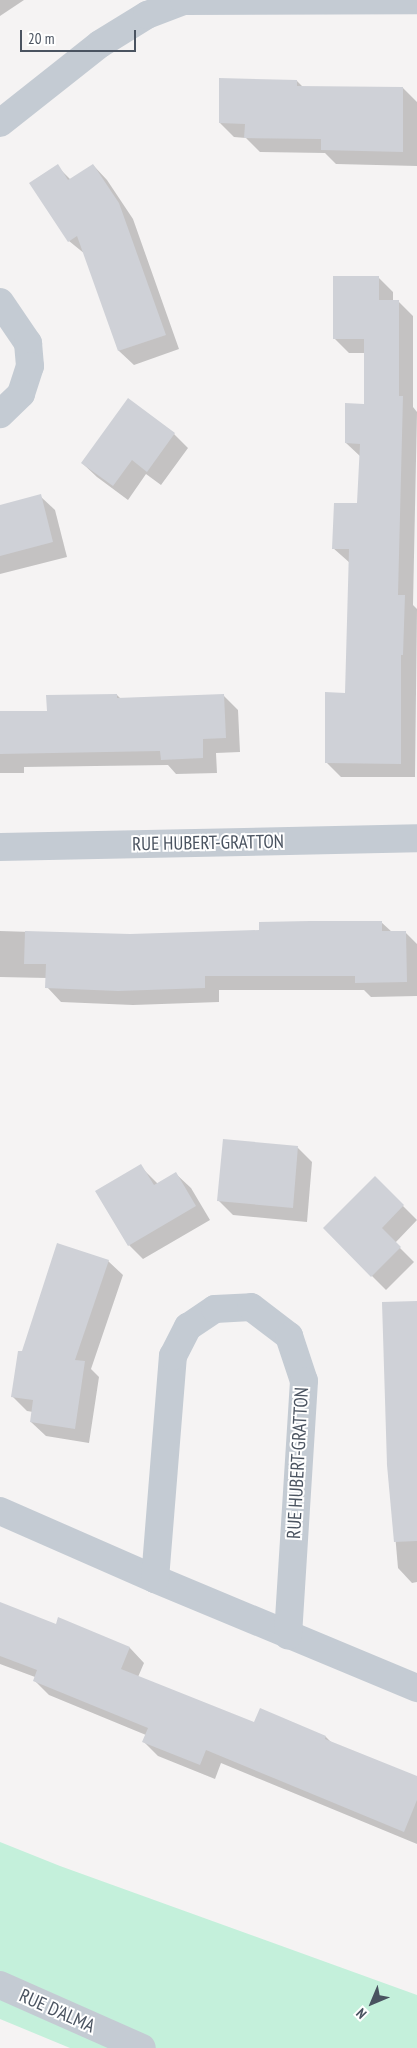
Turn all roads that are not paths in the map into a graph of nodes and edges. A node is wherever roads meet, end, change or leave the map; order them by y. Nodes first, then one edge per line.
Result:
1 (417, 0) edge
2 (0, 123) edge
3 (0, 302) edge
4 (0, 414) edge
5 (417, 838) edge
6 (0, 847) edge
7 (0, 1510) edge
8 (155, 1579) junction
9 (288, 1635) junction
10 (417, 1688) edge
11 (0, 1985) edge
12 (142, 2048) edge

1 - 2 street
3 - 4 street
5 - 6 street, RUE HUBERT-GRATTON
7 - 8 street
8 - 9 street
8 - 9 street, RUE HUBERT-GRATTON
9 - 10 street
11 - 12 street, RUE D'ALMA

